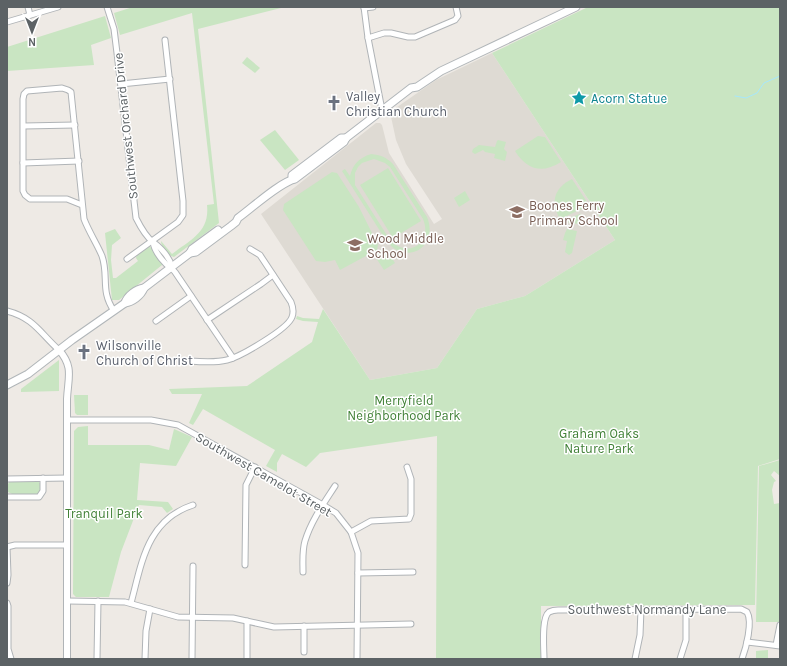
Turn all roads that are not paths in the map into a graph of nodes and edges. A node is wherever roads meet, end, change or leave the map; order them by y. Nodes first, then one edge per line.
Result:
1 (28, 7) edge
2 (58, 7) edge
3 (107, 7) edge
4 (373, 7) edge
5 (456, 7) edge
6 (565, 7) edge
7 (576, 7) edge
8 (364, 8) edge
9 (30, 14) junction
10 (7, 22) edge
11 (368, 38) junction
12 (165, 40) dead end
13 (170, 79) junction
14 (121, 84) junction
15 (411, 88) junction
16 (382, 110) junction
17 (75, 125) junction
18 (24, 126) junction
19 (79, 161) junction
20 (23, 163) junction
21 (82, 205) junction
22 (152, 242) junction
23 (250, 249) dead end
24 (127, 259) dead end
25 (172, 267) junction
26 (273, 275) junction
27 (191, 296) junction
28 (7, 311) edge
29 (114, 311) junction
30 (207, 320) junction
31 (156, 321) dead end
32 (59, 350) junction
33 (233, 358) junction
34 (190, 361) dead end
35 (7, 385) edge
36 (67, 420) junction
37 (255, 467) junction
38 (407, 467) dead end
39 (43, 478) junction
40 (67, 478) junction
41 (7, 479) edge
42 (335, 486) dead end
43 (7, 497) edge
44 (193, 505) dead end
45 (323, 505) junction
46 (351, 532) junction
47 (67, 545) junction
48 (7, 547) edge
49 (245, 565) dead end
50 (193, 566) dead end
51 (303, 572) dead end
52 (413, 572) dead end
53 (358, 573) junction
54 (7, 583) edge
55 (68, 601) junction
56 (98, 601) junction
57 (7, 603) edge
58 (131, 603) junction
59 (150, 609) junction
60 (640, 609) junction
61 (686, 609) junction
62 (192, 617) junction
63 (247, 622) junction
64 (411, 624) dead end
65 (358, 625) junction
66 (780, 625) edge
67 (304, 626) junction
68 (747, 642) junction
69 (778, 645) edge
70 (8, 649) edge
71 (304, 652) dead end
72 (247, 658) edge
73 (11, 659) edge
74 (67, 659) edge
75 (97, 659) edge
76 (146, 659) edge
77 (192, 659) edge
78 (357, 659) edge
79 (544, 659) edge
80 (548, 659) edge
81 (635, 659) edge
82 (680, 659) edge
83 (742, 659) edge

1 - 9 street
2 - 9 street
3 - 14 street, Southwest Orchard Drive
4 - 8 street
5 - 11 street
6 - 15 main road
7 - 15 main road
8 - 11 street
9 - 10 street
11 - 16 street
12 - 13 street
13 - 14 street
13 - 22 street
14 - 22 street, Southwest Orchard Drive
15 - 16 main road
16 - 25 main road
17 - 18 street
17 - 18 street
17 - 19 street
18 - 20 street
19 - 20 street
19 - 21 street
20 - 21 street
21 - 29 street
22 - 24 street
22 - 25 street, Southwest Orchard Drive
23 - 26 street
25 - 27 street, Southwest Orchard Drive
25 - 29 main road
26 - 30 street
26 - 33 street
27 - 30 street, Southwest Orchard Drive
27 - 31 street
28 - 32 street
29 - 32 main road
30 - 33 street, Southwest Orchard Drive
32 - 35 main road
32 - 36 street
33 - 34 street
36 - 37 street, Southwest Camelot Street
36 - 40 street
37 - 45 street, Southwest Camelot Street
37 - 49 street
38 - 46 street
39 - 40 street
39 - 41 street
39 - 43 street
40 - 47 street
42 - 45 street
44 - 58 street
45 - 46 street, Southwest Camelot Street
45 - 51 street
46 - 53 street, Southwest Camelot Street
47 - 48 street
47 - 55 street
48 - 54 street
50 - 62 street
52 - 53 street
53 - 65 street, Southwest Camelot Street
55 - 56 street
55 - 74 street
56 - 58 street
56 - 75 street
57 - 70 street
58 - 59 street
59 - 62 street
59 - 76 street
60 - 61 street, Southwest Normandy Lane
60 - 79 street, Southwest Normandy Lane
60 - 81 street
61 - 68 street, Southwest Normandy Lane
61 - 82 street
62 - 63 street
62 - 77 street
63 - 67 street
63 - 72 street
64 - 65 street
65 - 67 street
65 - 78 street, Southwest Camelot Street
66 - 69 street
67 - 71 street
68 - 69 street
68 - 83 street
70 - 73 street
79 - 80 street

